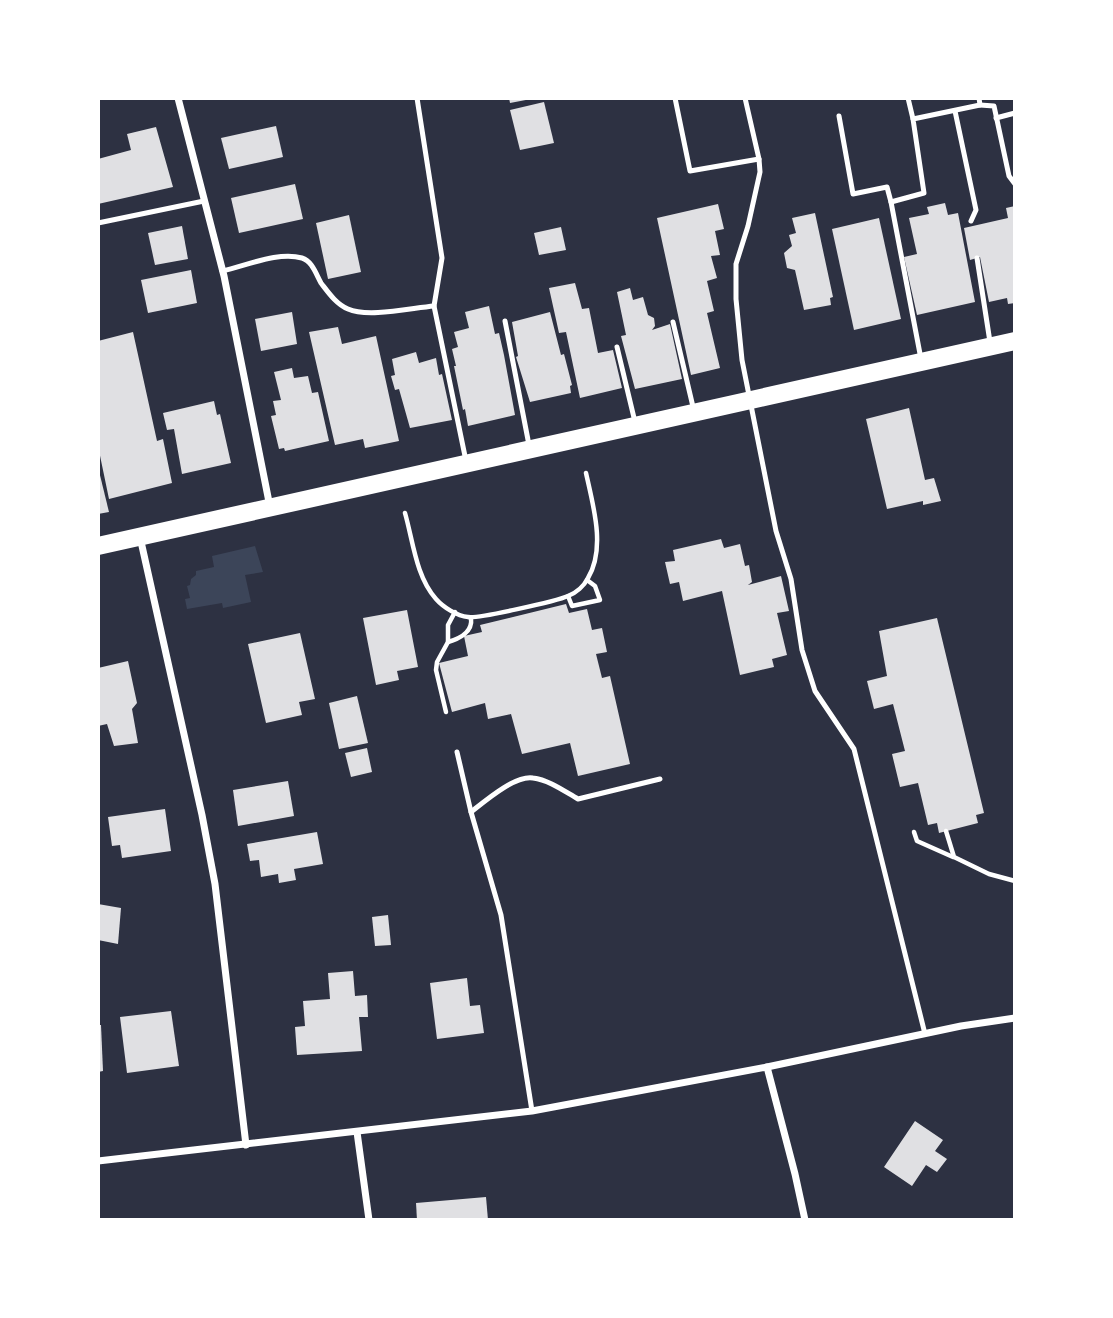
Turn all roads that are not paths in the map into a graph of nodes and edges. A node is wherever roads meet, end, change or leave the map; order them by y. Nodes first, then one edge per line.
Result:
1 (178, 98) edge
2 (417, 98) edge
3 (675, 98) edge
4 (745, 98) edge
5 (908, 98) edge
6 (979, 102) edge
7 (956, 111) junction
8 (1015, 113) edge
9 (839, 116) dead end
10 (996, 118) junction
11 (913, 119) junction
12 (759, 159) junction
13 (1015, 184) edge
14 (205, 201) junction
15 (891, 202) junction
16 (971, 220) dead end
17 (98, 223) edge
18 (977, 258) dead end
19 (222, 271) junction
20 (434, 306) junction
21 (506, 321) dead end
22 (673, 322) dead end
23 (1015, 341) edge
24 (991, 346) junction
25 (617, 347) dead end
26 (921, 361) junction
27 (750, 400) junction
28 (694, 412) junction
29 (636, 426) junction
30 (530, 451) junction
31 (467, 464) junction
32 (270, 508) junction
33 (140, 537) junction
34 (98, 547) edge
35 (457, 752) dead end
36 (660, 779) dead end
37 (471, 812) junction
38 (1015, 1018) edge
39 (925, 1034) junction
40 (767, 1066) junction
41 (532, 1111) junction
42 (357, 1132) junction
43 (246, 1145) junction
44 (98, 1161) edge
45 (369, 1220) edge
46 (805, 1220) edge

1 - 14 street
2 - 20 lane
3 - 12 lane
4 - 12 lane
5 - 11 lane
6 - 7 lane
6 - 10 lane
7 - 11 lane
7 - 16 lane
8 - 10 lane
9 - 15 lane
10 - 13 lane
11 - 15 lane
12 - 27 lane
14 - 17 lane
14 - 19 street
15 - 26 lane
18 - 24 lane
19 - 20 lane
19 - 32 street
20 - 31 lane
21 - 30 lane
22 - 28 lane
23 - 24 main road
24 - 26 main road
25 - 29 lane
26 - 27 main road
27 - 28 main road
27 - 39 lane
28 - 29 main road
29 - 30 main road
30 - 31 main road
31 - 32 main road
32 - 33 main road
33 - 34 main road
33 - 43 street
35 - 37 lane
36 - 37 lane
37 - 41 lane
38 - 39 street
39 - 40 street
40 - 41 street
40 - 46 street
41 - 42 street
42 - 43 street
42 - 45 street
43 - 44 street

